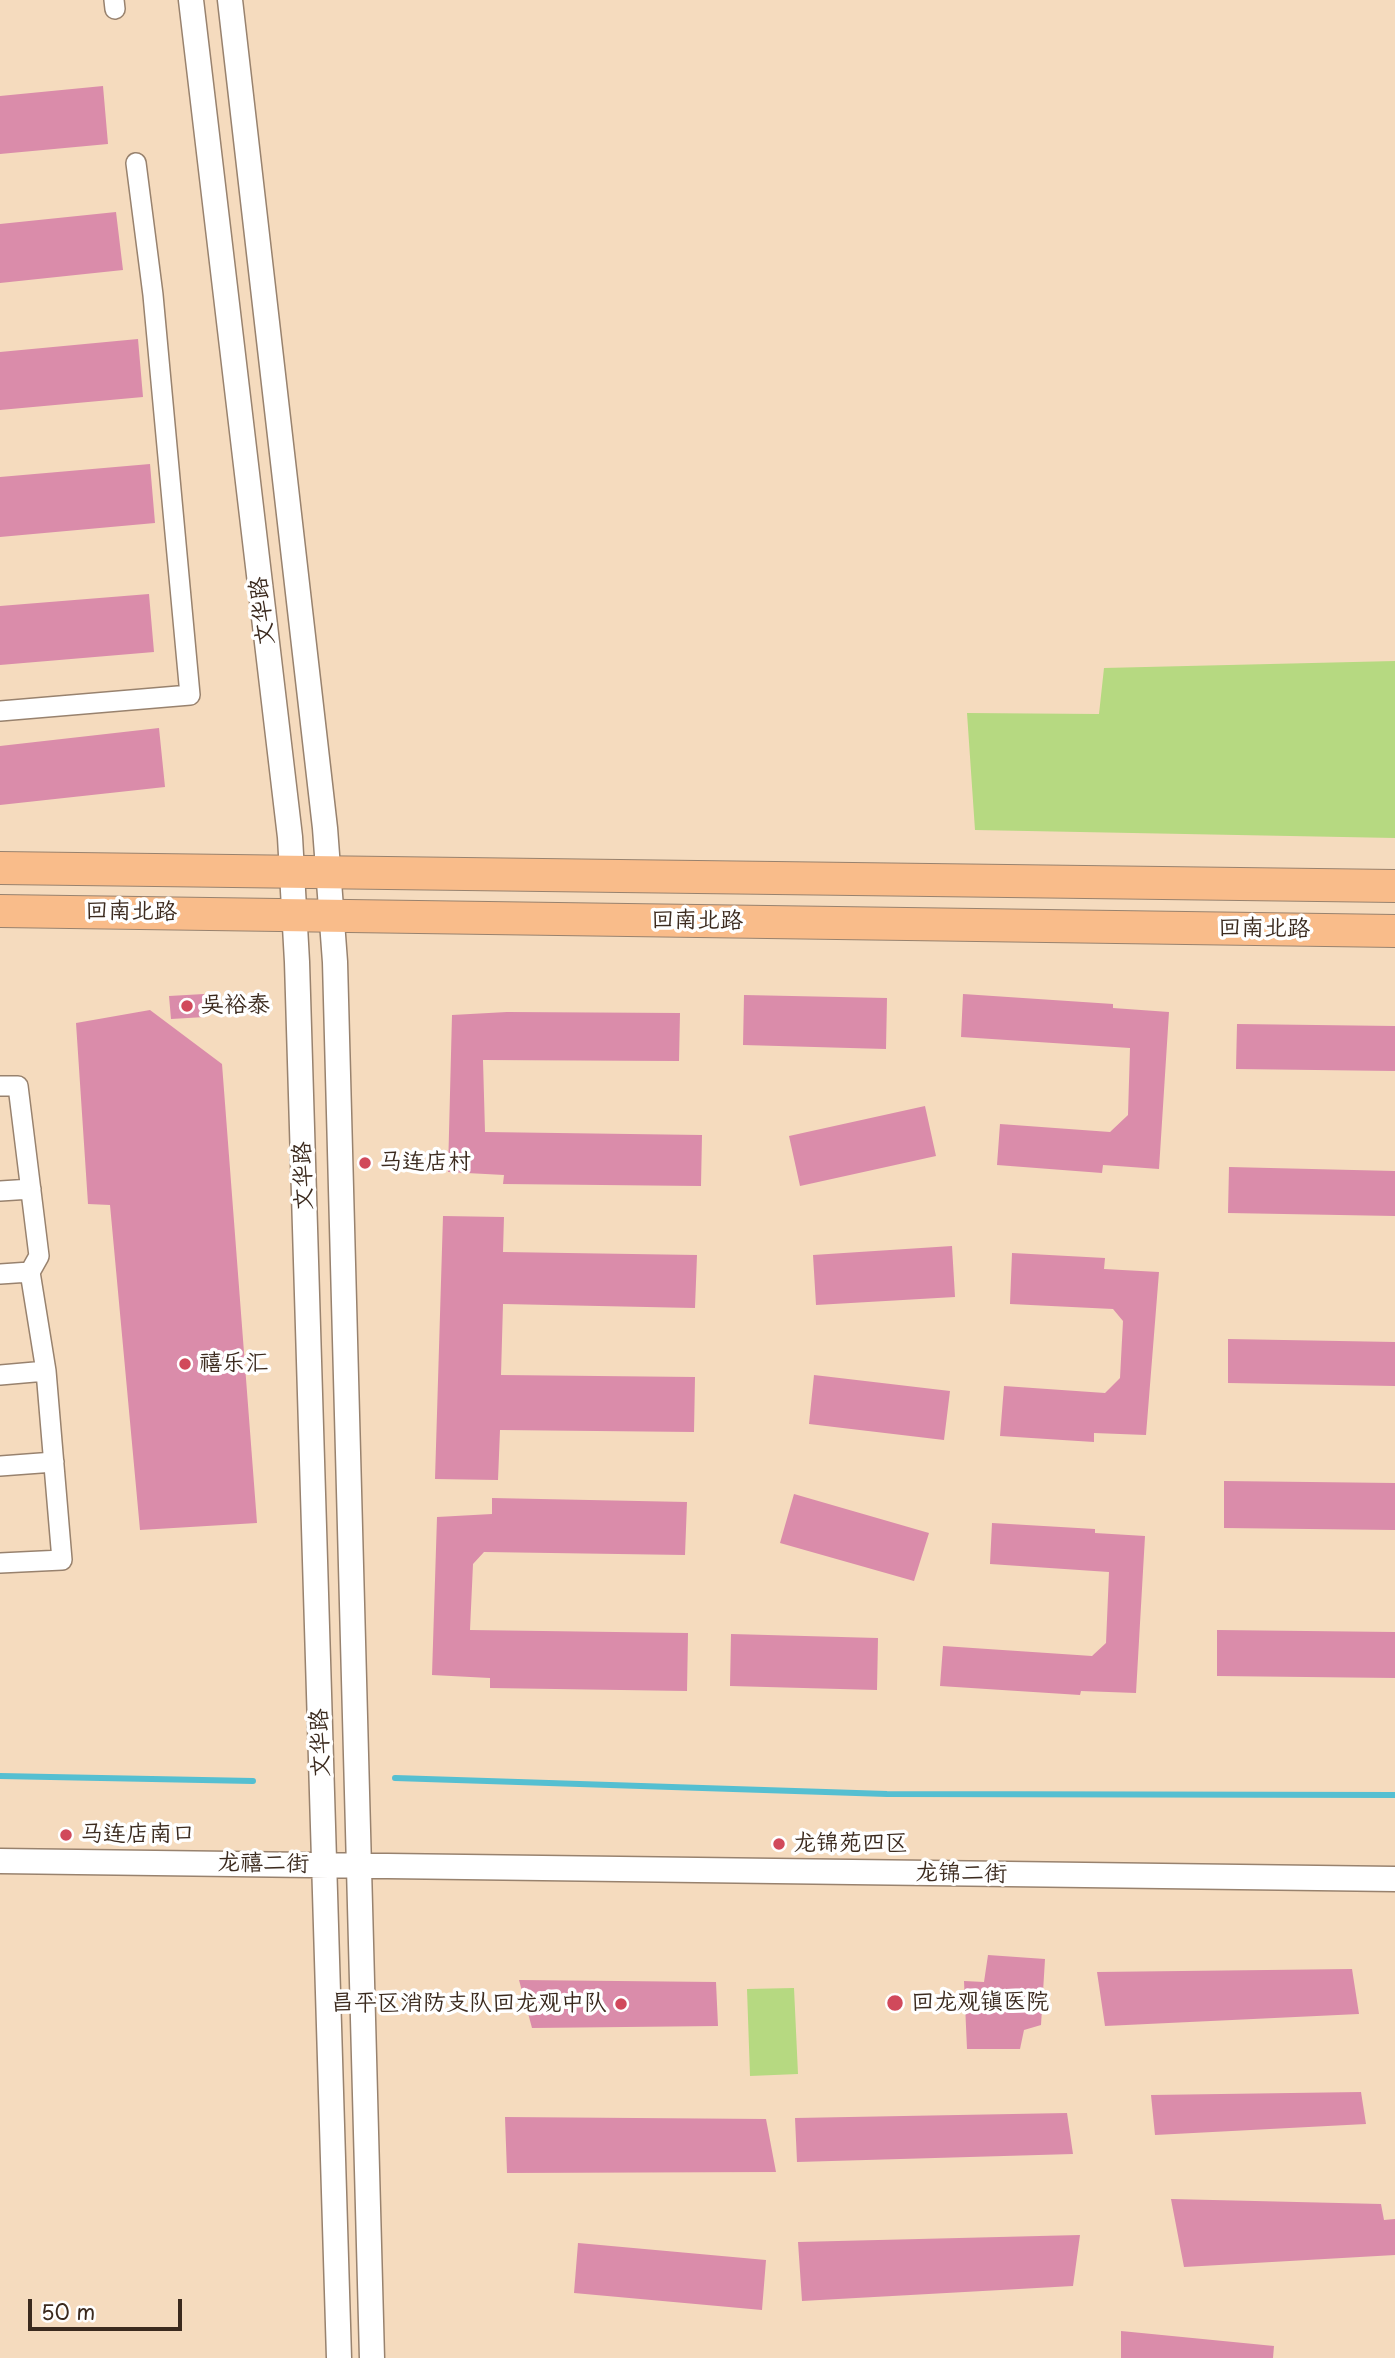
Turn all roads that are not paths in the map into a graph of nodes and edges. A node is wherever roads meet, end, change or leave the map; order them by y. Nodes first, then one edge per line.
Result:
1 (191, 0) edge
2 (230, 0) edge
3 (136, 163) dead end
4 (0, 711) edge
5 (0, 867) edge
6 (292, 872) junction
7 (328, 872) junction
8 (1395, 886) edge
9 (0, 911) edge
10 (295, 915) junction
11 (332, 915) junction
12 (1395, 931) edge
13 (0, 1087) edge
14 (31, 1189) junction
15 (0, 1191) edge
16 (30, 1272) junction
17 (0, 1274) edge
18 (46, 1371) junction
19 (0, 1375) edge
20 (54, 1462) junction
21 (0, 1466) edge
22 (0, 1563) edge
23 (0, 1861) edge
24 (324, 1865) junction
25 (359, 1865) junction
26 (1395, 1879) edge
27 (339, 2358) edge
28 (372, 2358) edge

1 - 6 street, 文华路
2 - 7 street, 文华路
3 - 4 street
5 - 6 main road, 回南北路
6 - 7 main road, 回南北路
6 - 10 street, 文华路
7 - 8 main road, 回南北路
7 - 11 street, 文华路
9 - 10 main road, 回南北路
10 - 11 main road, 回南北路
10 - 24 street, 文华路
11 - 12 main road, 回南北路
11 - 25 street, 文华路
13 - 14 street
14 - 15 street
14 - 16 street
16 - 17 street
16 - 18 street
18 - 19 street
18 - 20 street
20 - 21 street
20 - 22 street
23 - 24 street, 龙禧二街
24 - 25 street, 龙禧二街
24 - 27 street, 文华路
25 - 26 street, 龙锦二街
25 - 28 street, 文华路

